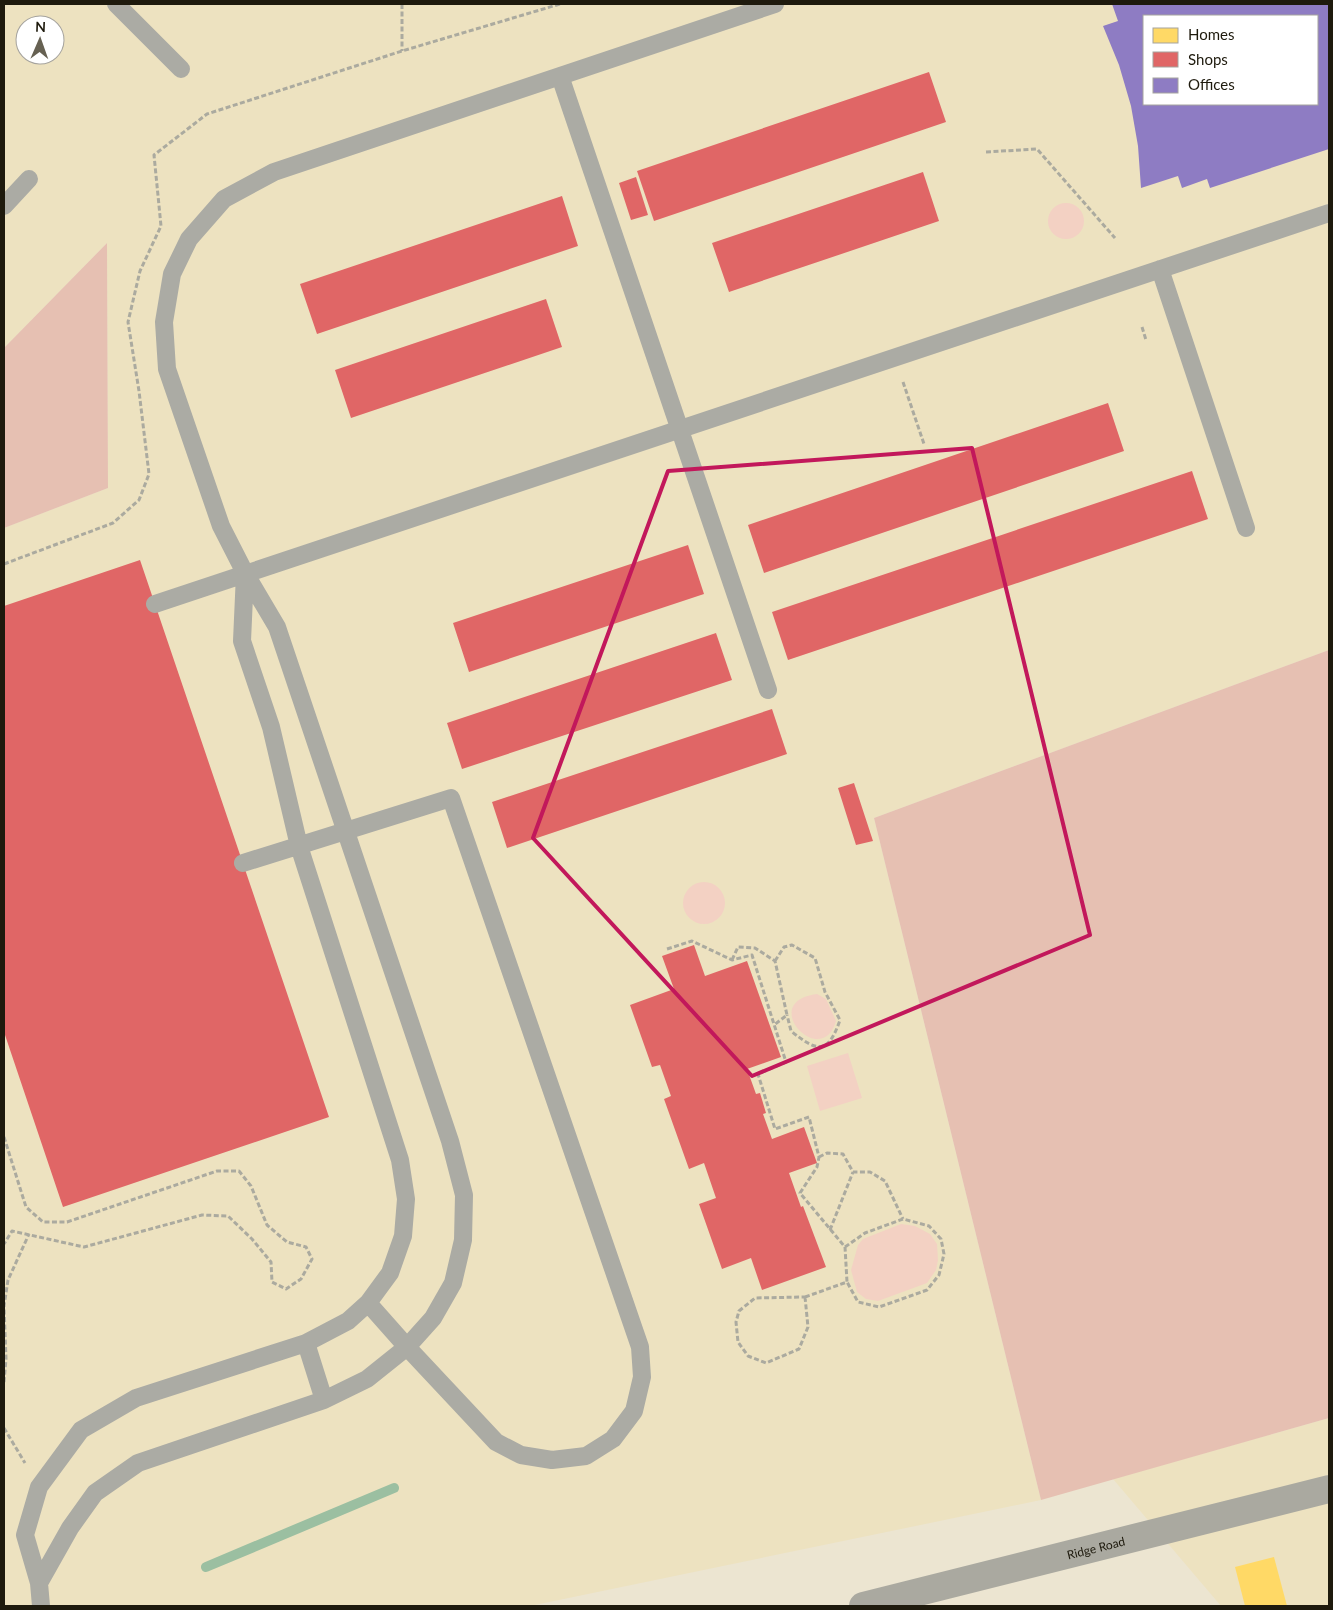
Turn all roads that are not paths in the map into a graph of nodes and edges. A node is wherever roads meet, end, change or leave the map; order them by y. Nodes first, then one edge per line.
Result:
1 (116, 4) edge
2 (775, 4) edge
3 (181, 69) dead end
4 (560, 76) junction
5 (29, 179) dead end
6 (4, 206) edge
7 (1329, 213) edge
8 (1160, 269) junction
9 (680, 429) junction
10 (1246, 528) dead end
11 (245, 573) junction
12 (155, 604) dead end
13 (768, 690) dead end
14 (346, 831) junction
15 (298, 846) junction
16 (243, 863) dead end
17 (368, 1303) junction
18 (306, 1343) junction
19 (407, 1348) junction
20 (324, 1400) junction
21 (1329, 1489) edge
22 (39, 1583) junction
23 (41, 1606) edge
24 (863, 1606) edge

1 - 3 lane
2 - 4 lane
4 - 9 lane
4 - 11 lane
5 - 6 lane
7 - 8 lane
8 - 9 lane
8 - 10 lane
9 - 11 lane
9 - 13 lane
11 - 12 lane
11 - 14 lane
11 - 15 lane
14 - 15 lane
14 - 19 lane
14 - 19 lane
15 - 16 lane
15 - 17 lane
17 - 18 lane
17 - 19 lane
18 - 20 lane
18 - 22 lane
19 - 20 lane
20 - 22 lane
21 - 24 street, Ridge Road
22 - 23 lane

